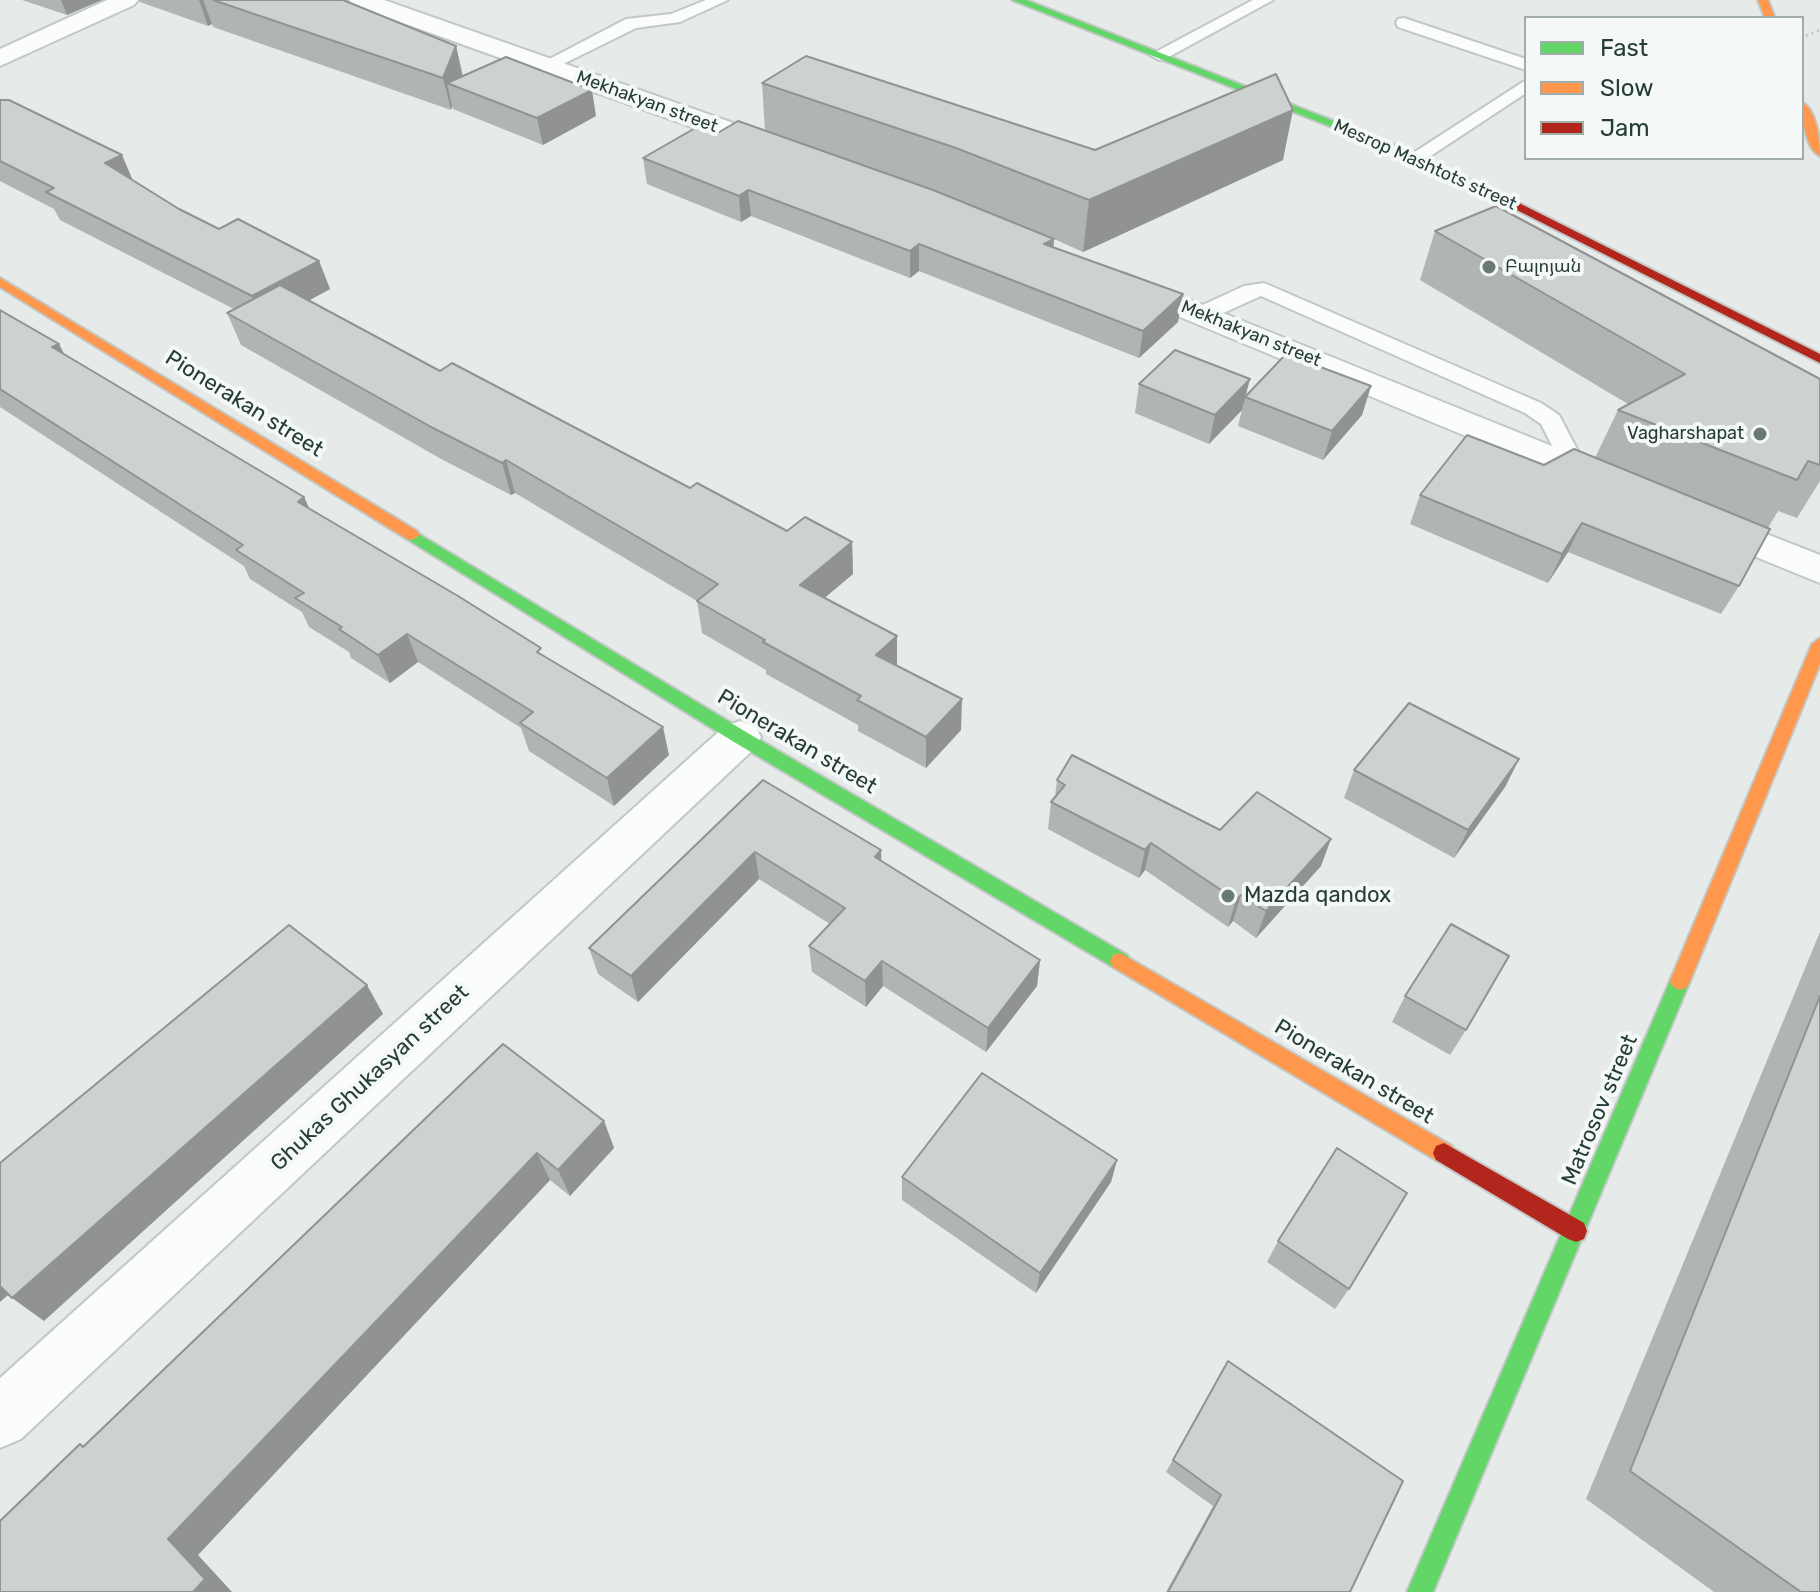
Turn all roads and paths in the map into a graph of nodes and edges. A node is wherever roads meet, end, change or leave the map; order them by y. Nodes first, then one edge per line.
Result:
1 (126, 0) edge
2 (361, 0) edge
3 (720, 0) edge
4 (1017, 0) edge
5 (1265, 0) edge
6 (1404, 23) dead end
7 (1820, 30) edge
8 (1804, 38) edge
9 (1159, 55) junction
10 (0, 58) edge
11 (1524, 64) edge
12 (545, 66) junction
13 (1524, 86) edge
14 (1804, 110) edge
15 (1820, 153) edge
16 (1416, 157) junction
17 (811, 160) edge
18 (1102, 273) edge
19 (0, 282) edge
20 (1202, 314) junction
21 (1820, 359) edge
22 (1575, 468) junction
23 (1631, 491) edge
24 (1673, 509) edge
25 (1820, 570) edge
26 (1820, 644) edge
27 (740, 737) junction
28 (1576, 1231) junction
29 (0, 1418) edge
30 (1420, 1592) edge

1 - 10 street
2 - 12 street, Mekhakyan street
3 - 12 lane
4 - 9 street, Mesrop Mashtots street
5 - 9 lane
6 - 11 lane
7 - 8 path
9 - 16 street, Mesrop Mashtots street
12 - 17 street, Mekhakyan street
13 - 16 lane
14 - 15 street
16 - 21 street, Mesrop Mashtots street
18 - 20 street, Mekhakyan street
19 - 27 street, Pionerakan street
20 - 22 street, Mekhakyan street
20 - 22 lane
22 - 23 street, Mekhakyan street
24 - 25 street
26 - 28 street, Matrosov street
27 - 28 street, Pionerakan street
27 - 29 street, Ghukas Ghukasyan street
28 - 30 street, Matrosov street

